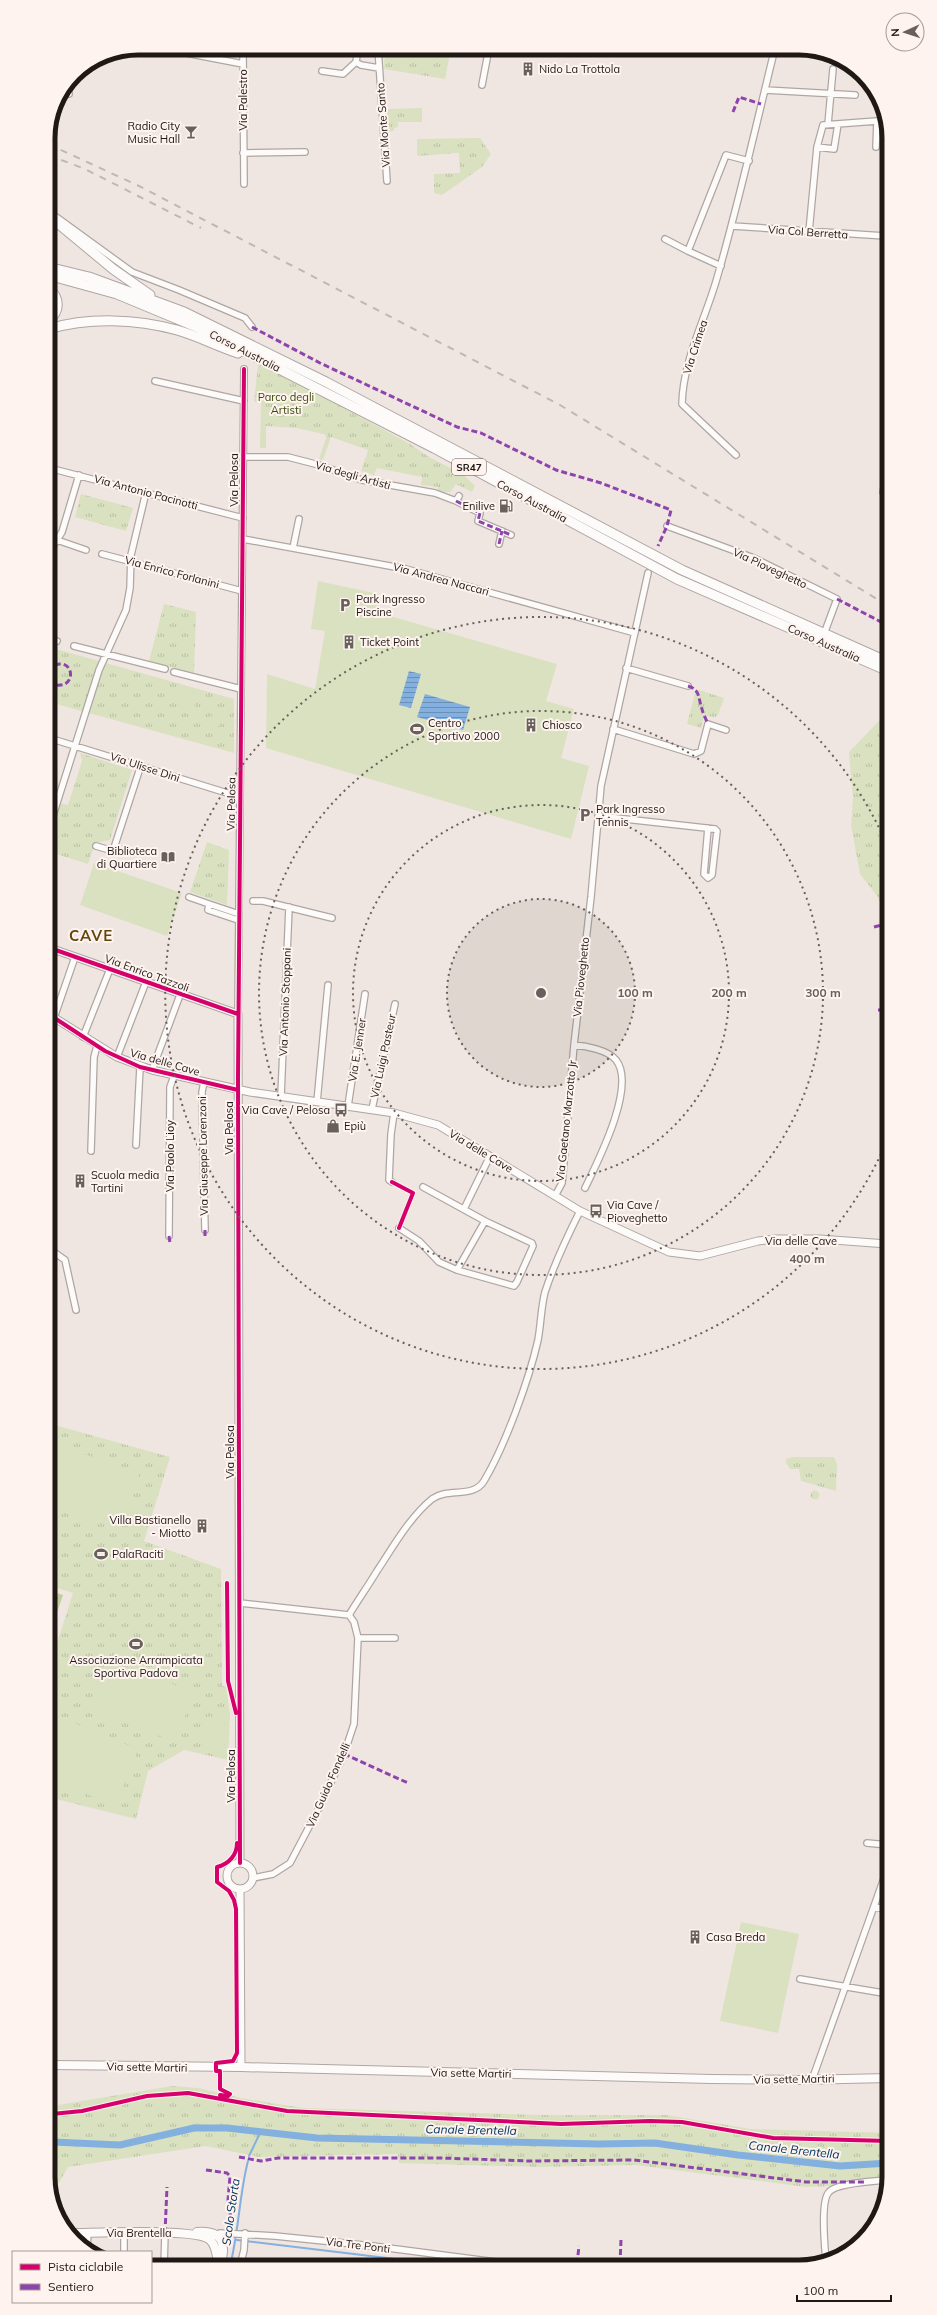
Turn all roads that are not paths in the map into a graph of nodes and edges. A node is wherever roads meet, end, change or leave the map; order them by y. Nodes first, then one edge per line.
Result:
1 (196, 55) edge
2 (243, 55) edge
3 (357, 55) edge
4 (378, 55) edge
5 (488, 55) edge
6 (773, 55) edge
7 (356, 62) junction
8 (243, 64) junction
9 (379, 68) junction
10 (833, 69) dead end
11 (322, 71) dead end
12 (482, 85) dead end
13 (765, 90) junction
14 (830, 94) junction
15 (855, 95) dead end
16 (828, 124) junction
17 (838, 124) junction
18 (817, 147) junction
19 (876, 147) dead end
20 (305, 152) dead end
21 (243, 153) junction
22 (749, 161) junction
23 (387, 181) dead end
24 (244, 184) dead end
25 (55, 216) edge
26 (55, 222) edge
27 (732, 226) junction
28 (809, 232) junction
29 (882, 236) edge
30 (665, 239) dead end
31 (688, 251) junction
32 (721, 266) junction
33 (55, 269) edge
34 (55, 277) edge
35 (55, 297) edge
36 (163, 303) junction
37 (55, 313) edge
38 (252, 327) dead end
39 (55, 328) edge
40 (275, 366) junction
41 (244, 369) dead end
42 (155, 381) dead end
43 (244, 401) junction
44 (736, 455) dead end
45 (243, 457) junction
46 (55, 469) edge
47 (79, 475) junction
48 (146, 492) junction
49 (243, 518) junction
50 (300, 519) dead end
51 (667, 526) dead end
52 (502, 531) junction
53 (511, 535) dead end
54 (243, 539) junction
55 (57, 540) junction
56 (55, 543) edge
57 (499, 544) dead end
58 (293, 548) junction
59 (86, 550) dead end
60 (102, 554) dead end
61 (130, 561) junction
62 (648, 573) dead end
63 (242, 591) junction
64 (635, 633) junction
65 (824, 634) junction
66 (74, 646) dead end
67 (106, 653) junction
68 (882, 659) edge
69 (626, 668) junction
70 (882, 668) edge
71 (165, 669) dead end
72 (174, 672) dead end
73 (688, 686) dead end
74 (241, 689) junction
75 (613, 729) junction
76 (726, 730) dead end
77 (55, 739) edge
78 (75, 745) junction
79 (141, 765) junction
80 (240, 797) junction
81 (55, 799) edge
82 (598, 816) junction
83 (708, 828) junction
84 (96, 846) dead end
85 (189, 897) dead end
86 (253, 901) dead end
87 (289, 907) junction
88 (239, 917) junction
89 (332, 918) dead end
90 (55, 950) edge
91 (75, 957) junction
92 (110, 969) junction
93 (146, 982) junction
94 (328, 984) dead end
95 (365, 994) dead end
96 (180, 995) junction
97 (395, 1004) dead end
98 (55, 1009) edge
99 (238, 1014) junction
100 (55, 1019) edge
101 (83, 1037) junction
102 (574, 1045) junction
103 (97, 1046) junction
104 (117, 1058) junction
105 (140, 1066) junction
106 (152, 1070) junction
107 (174, 1076) junction
108 (204, 1082) junction
109 (238, 1090) junction
110 (281, 1096) junction
111 (317, 1102) junction
112 (348, 1106) junction
113 (372, 1109) junction
114 (394, 1113) junction
115 (136, 1145) dead end
116 (91, 1150) dead end
117 (490, 1156) junction
118 (392, 1182) dead end
119 (423, 1186) dead end
120 (585, 1188) dead end
121 (555, 1196) junction
122 (464, 1209) junction
123 (580, 1211) junction
124 (485, 1221) junction
125 (399, 1228) dead end
126 (205, 1230) dead end
127 (170, 1236) dead end
128 (882, 1244) edge
129 (55, 1253) edge
130 (457, 1270) junction
131 (76, 1310) dead end
132 (240, 1603) junction
133 (349, 1615) junction
134 (358, 1638) junction
135 (395, 1638) dead end
136 (867, 1843) dead end
137 (882, 1844) edge
138 (240, 1863) junction
139 (253, 1878) junction
140 (882, 1884) edge
141 (240, 1889) junction
142 (874, 1907) junction
143 (882, 1908) edge
144 (800, 1979) dead end
145 (844, 1987) junction
146 (882, 1993) edge
147 (55, 2066) edge
148 (242, 2068) junction
149 (882, 2078) edge
150 (812, 2080) junction
151 (882, 2181) edge
152 (77, 2233) edge
153 (88, 2233) junction
154 (124, 2233) junction
155 (165, 2233) junction
156 (182, 2233) junction
157 (231, 2233) junction
158 (216, 2234) junction
159 (243, 2234) junction
160 (205, 2236) junction
161 (87, 2243) edge
162 (214, 2247) junction
163 (124, 2251) edge
164 (826, 2256) edge
165 (164, 2260) edge
166 (219, 2260) edge
167 (220, 2260) edge
168 (221, 2260) edge
169 (241, 2260) edge
170 (480, 2260) edge

1 - 8 street
2 - 8 street, Via Palestro
3 - 7 street
4 - 9 street, Via Monte Santo
5 - 12 street
6 - 13 street, Via Crimea
7 - 9 street, Via Monte Santo
7 - 11 street
8 - 21 street, Via Palestro
9 - 23 street, Via Monte Santo
10 - 14 street
13 - 14 street
13 - 22 street, Via Crimea
14 - 15 street
14 - 16 street
16 - 17 street
16 - 18 street
17 - 18 street
17 - 19 street
18 - 28 street
20 - 21 street
21 - 24 street, Via Palestro
22 - 27 street, Via Crimea
22 - 31 street
25 - 38 street
26 - 36 highway
27 - 28 street, Via Col Berretta
27 - 32 street, Via Crimea
28 - 29 street, Via Col Berretta
30 - 31 street
31 - 32 street
32 - 44 street, Via Crimea
33 - 36 highway, Corso Australia / SR47
34 - 40 highway, Corso Australia / SR47
35 - 37 highway
36 - 65 highway, Corso Australia / SR47
39 - 40 highway
40 - 70 highway, Corso Australia / SR47
41 - 43 street, Via Pelosa
42 - 43 street
43 - 45 street, Via Pelosa
45 - 49 street, Via Pelosa
45 - 52 street, Via degli Artisti
46 - 47 street, Via Antonio Pacinotti
47 - 48 street, Via Antonio Pacinotti
47 - 55 street
48 - 49 street, Via Antonio Pacinotti
48 - 61 street
49 - 54 street, Via Pelosa
50 - 58 street
51 - 65 street, Via Pioveghetto
52 - 53 street
52 - 57 street
54 - 58 street, Via Andrea Naccari
54 - 63 street, Via Pelosa
55 - 56 street
55 - 59 street
58 - 64 street, Via Andrea Naccari
60 - 61 street, Via Enrico Forlanini
61 - 63 street, Via Enrico Forlanini
61 - 67 street
62 - 64 street, Via Pioveghetto
63 - 74 street, Via Pelosa
64 - 69 street, Via Pioveghetto
65 - 68 highway, Corso Australia / SR47
66 - 67 street
67 - 71 street
67 - 78 street
69 - 73 street
69 - 75 street, Via Pioveghetto
72 - 74 street
74 - 80 street, Via Pelosa
75 - 76 street
75 - 82 street, Via Pioveghetto
77 - 78 street, Via Ulisse Dini
78 - 79 street, Via Ulisse Dini
78 - 81 street
79 - 80 street, Via Ulisse Dini
79 - 84 street
80 - 88 street, Via Pelosa
82 - 83 street
82 - 102 street, Via Pioveghetto
83 - 83 street
85 - 88 street
86 - 87 street
87 - 89 street
87 - 110 street, Via Antonio Stoppani
88 - 99 street, Via Pelosa
90 - 91 street, Via Enrico Tazzoli
91 - 92 street, Via Enrico Tazzoli
91 - 98 street
92 - 93 street, Via Enrico Tazzoli
92 - 101 street
93 - 96 street, Via Enrico Tazzoli
93 - 104 street
94 - 111 street
95 - 112 street, Via E. Jenner
96 - 99 street, Via Enrico Tazzoli
96 - 106 street
97 - 113 street, Via Luigi Pasteur
99 - 109 street, Via Pelosa
100 - 101 street, Via delle Cave
101 - 103 street, Via delle Cave
102 - 120 street
102 - 121 street, Via Gaetano Marzotto Jr
103 - 104 street, Via delle Cave
103 - 116 street
104 - 105 street, Via delle Cave
105 - 106 street, Via delle Cave
105 - 115 street
106 - 107 street, Via delle Cave
107 - 108 street, Via delle Cave
107 - 127 street, Via Paolo Lioy
108 - 109 street, Via delle Cave
108 - 126 street, Via Giuseppe Lorenzoni
109 - 110 street, Via delle Cave
109 - 132 street, Via Pelosa
110 - 111 street, Via delle Cave
111 - 112 street, Via delle Cave
112 - 113 street, Via delle Cave
113 - 114 street, Via delle Cave
114 - 117 street, Via delle Cave
114 - 118 street
117 - 121 street, Via delle Cave
117 - 122 street
119 - 122 street
121 - 123 street, Via delle Cave
122 - 124 street
123 - 128 street, Via delle Cave
123 - 133 street
124 - 130 street
124 - 130 street
125 - 130 street
129 - 131 street
132 - 133 street
132 - 138 street, Via Pelosa
133 - 134 street, Via Guido Fondelli
134 - 135 street
134 - 139 street, Via Guido Fondelli
136 - 137 street
138 - 139 street
138 - 141 street
139 - 141 street
140 - 142 street
141 - 148 street
142 - 143 street
142 - 145 street
144 - 145 street
145 - 146 street
145 - 150 street
147 - 148 main road, Via sette Martiri
148 - 150 main road, Via sette Martiri
149 - 150 main road, Via sette Martiri
151 - 164 street
152 - 153 main road, Via Brentella
153 - 154 main road, Via Brentella
153 - 161 street
154 - 155 main road, Via Brentella
154 - 163 street
155 - 156 main road, Via Brentella
155 - 165 street
156 - 158 main road
156 - 160 main road
157 - 158 street
157 - 159 street, Via Tre Ponti
157 - 168 street
158 - 160 street
158 - 162 street
158 - 167 main road
159 - 169 street
159 - 170 street, Via Tre Ponti
160 - 162 main road
162 - 166 main road

